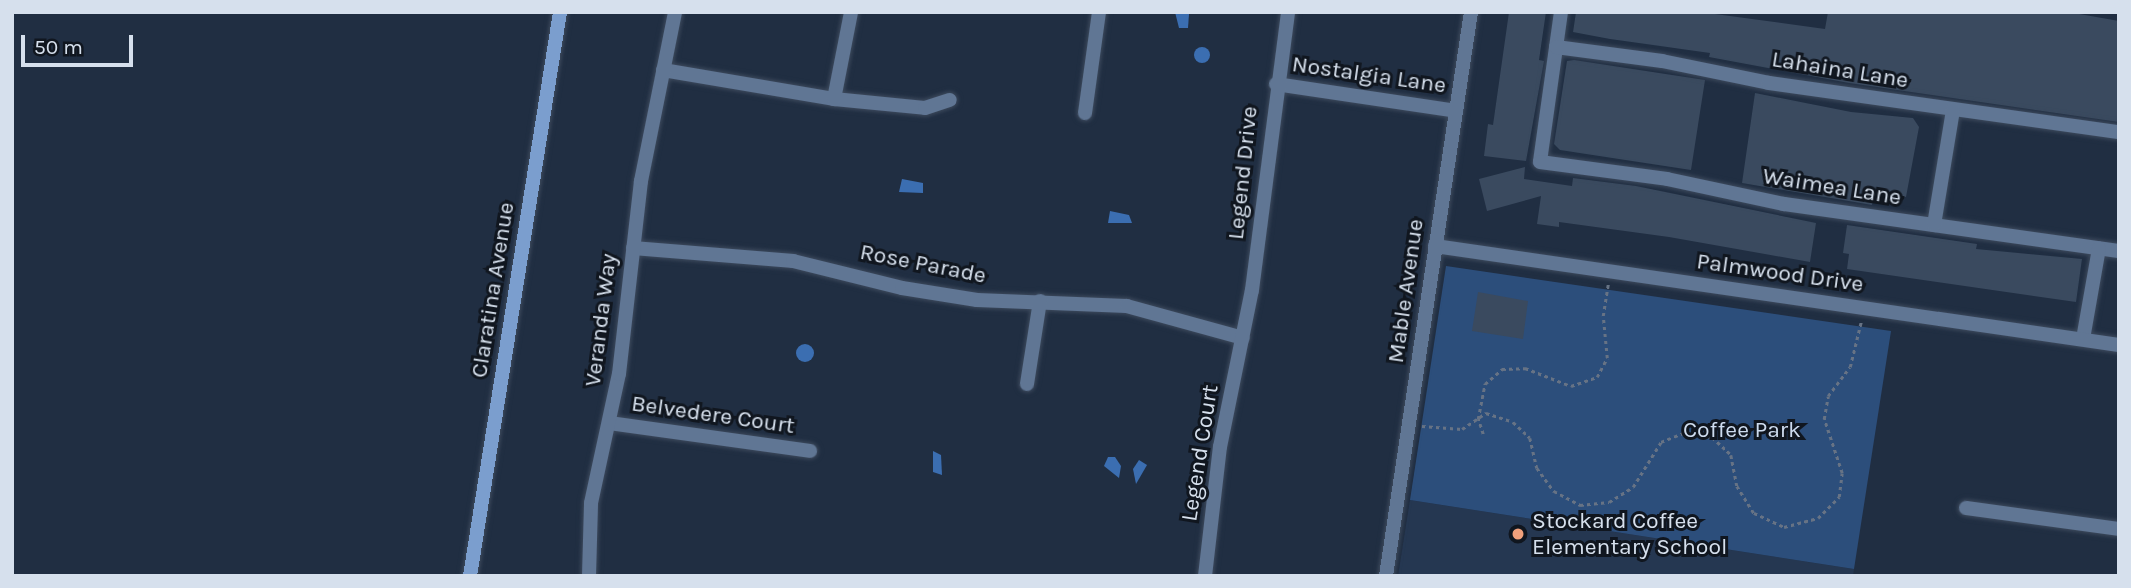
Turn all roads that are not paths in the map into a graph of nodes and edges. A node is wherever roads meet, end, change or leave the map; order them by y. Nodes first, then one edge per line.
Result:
1 (560, 12) edge
2 (675, 12) edge
3 (851, 12) edge
4 (1099, 12) edge
5 (1288, 12) edge
6 (1471, 12) edge
7 (1561, 12) edge
8 (1556, 47) junction
9 (663, 70) junction
10 (1276, 84) junction
11 (834, 99) junction
12 (950, 100) dead end
13 (1953, 110) junction
14 (1455, 111) junction
15 (1086, 113) dead end
16 (2119, 132) edge
17 (1934, 225) junction
18 (1435, 246) junction
19 (633, 248) junction
20 (2099, 248) junction
21 (2119, 251) edge
22 (1040, 300) junction
23 (1243, 338) junction
24 (2083, 339) junction
25 (2119, 345) edge
26 (1027, 384) dead end
27 (609, 423) junction
28 (810, 452) dead end
29 (1966, 508) dead end
30 (2119, 529) edge
31 (470, 576) edge
32 (589, 576) edge
33 (1205, 576) edge
34 (1387, 576) edge

1 - 31 main road, Claratina Avenue
2 - 9 street, Veranda Way
3 - 11 street
4 - 15 street
5 - 10 street, Legend Drive
6 - 14 street, Mable Avenue
7 - 8 street
8 - 13 street, Lahaina Lane
8 - 17 street, Waimea Lane
9 - 11 street
9 - 19 street, Veranda Way
10 - 14 street, Nostalgia Lane
10 - 23 street, Legend Drive
11 - 12 street
13 - 16 street, Lahaina Lane
13 - 17 street
14 - 18 street, Mable Avenue
17 - 20 street, Waimea Lane
18 - 24 street, Palmwood Drive
18 - 34 street, Mable Avenue
19 - 22 street, Rose Parade
19 - 27 street, Veranda Way
20 - 21 street, Waimea Lane
20 - 24 street
22 - 23 street, Rose Parade
22 - 26 street
23 - 33 street, Legend Court
24 - 25 street, Palmwood Drive
27 - 28 street, Belvedere Court
27 - 32 street, Veranda Way
29 - 30 street

